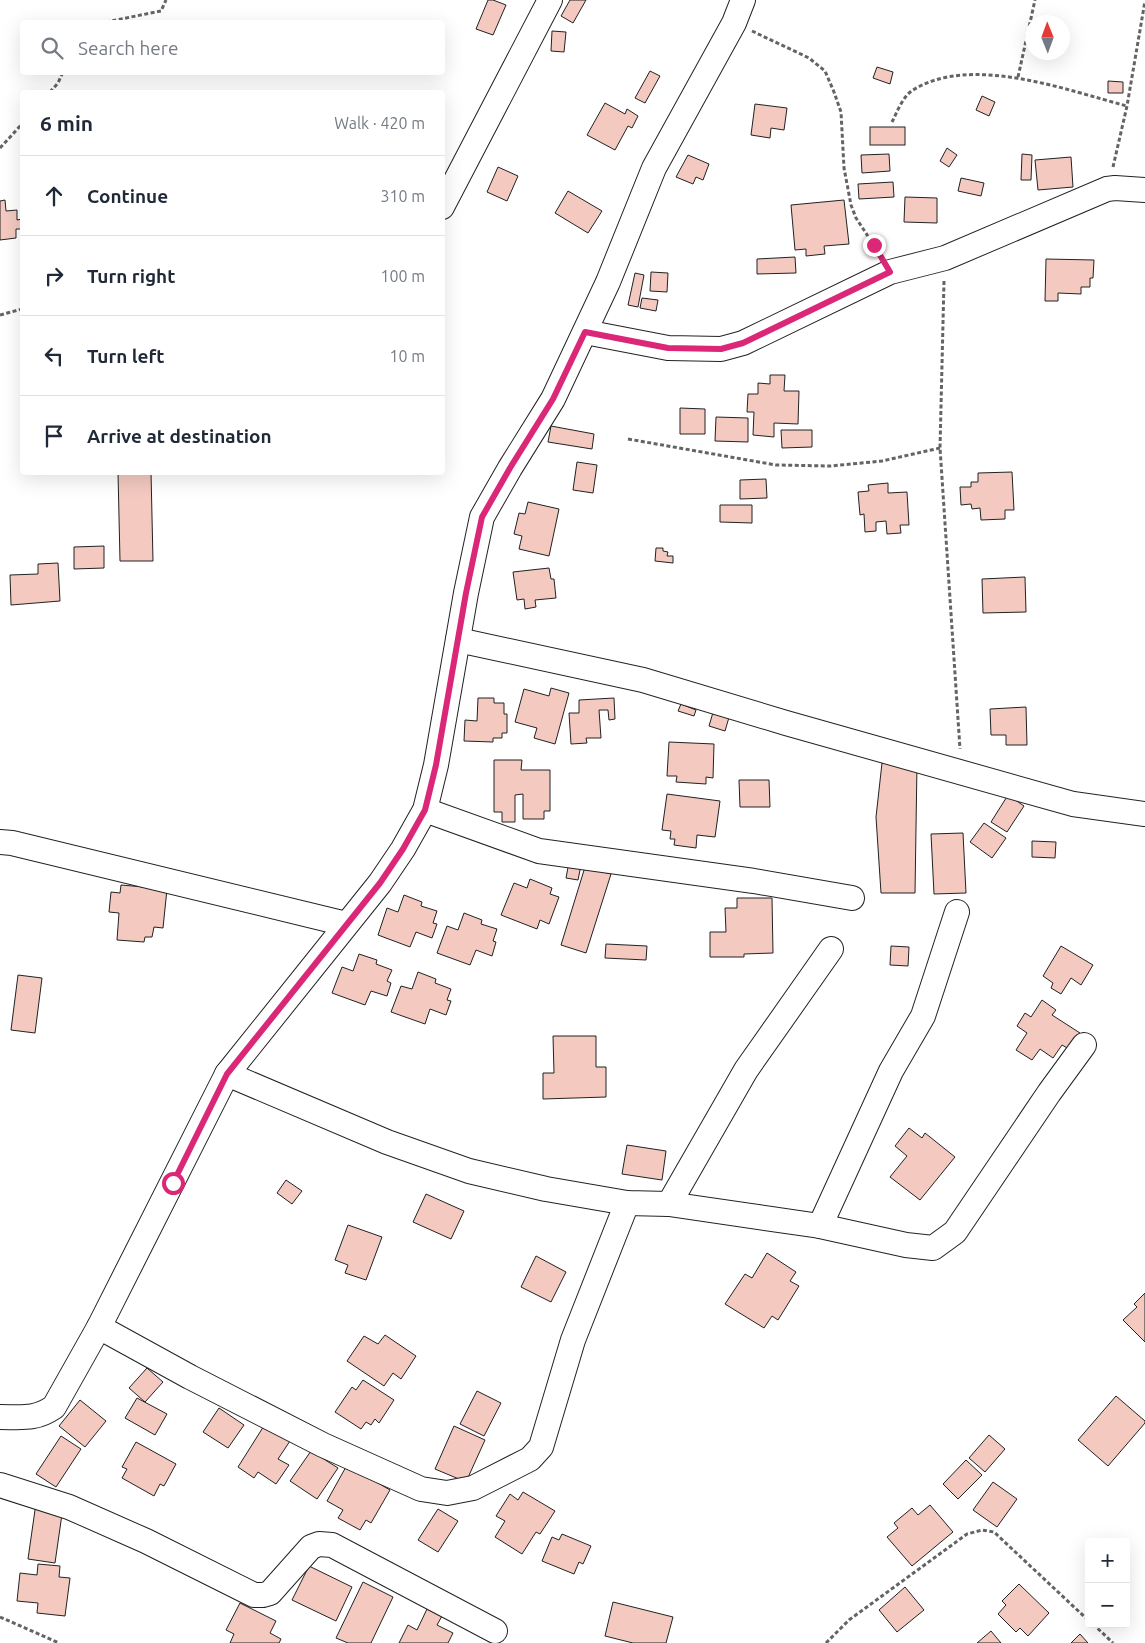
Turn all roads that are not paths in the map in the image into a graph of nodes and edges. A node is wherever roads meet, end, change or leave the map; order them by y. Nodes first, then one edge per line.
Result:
1 (550, 0) edge
2 (737, 8) edge
3 (1145, 190) edge
4 (445, 201) edge
5 (585, 332) junction
6 (458, 640) junction
7 (425, 810) junction
8 (1145, 814) edge
9 (0, 842) edge
10 (852, 898) dead end
11 (957, 912) dead end
12 (346, 924) junction
13 (831, 949) dead end
14 (1084, 1045) dead end
15 (227, 1074) junction
16 (627, 1204) junction
17 (669, 1204) junction
18 (820, 1226) junction
19 (99, 1326) junction
20 (0, 1417) edge
21 (0, 1484) edge
22 (495, 1630) dead end

1 - 4 street
2 - 5 street
3 - 5 street
5 - 6 street
6 - 7 street
6 - 8 street
7 - 10 street
7 - 12 street
9 - 12 street
11 - 18 street
12 - 15 street
13 - 17 street
14 - 18 street
15 - 16 street
15 - 19 street
16 - 17 street
16 - 19 street
17 - 18 street
19 - 20 street
21 - 22 street

